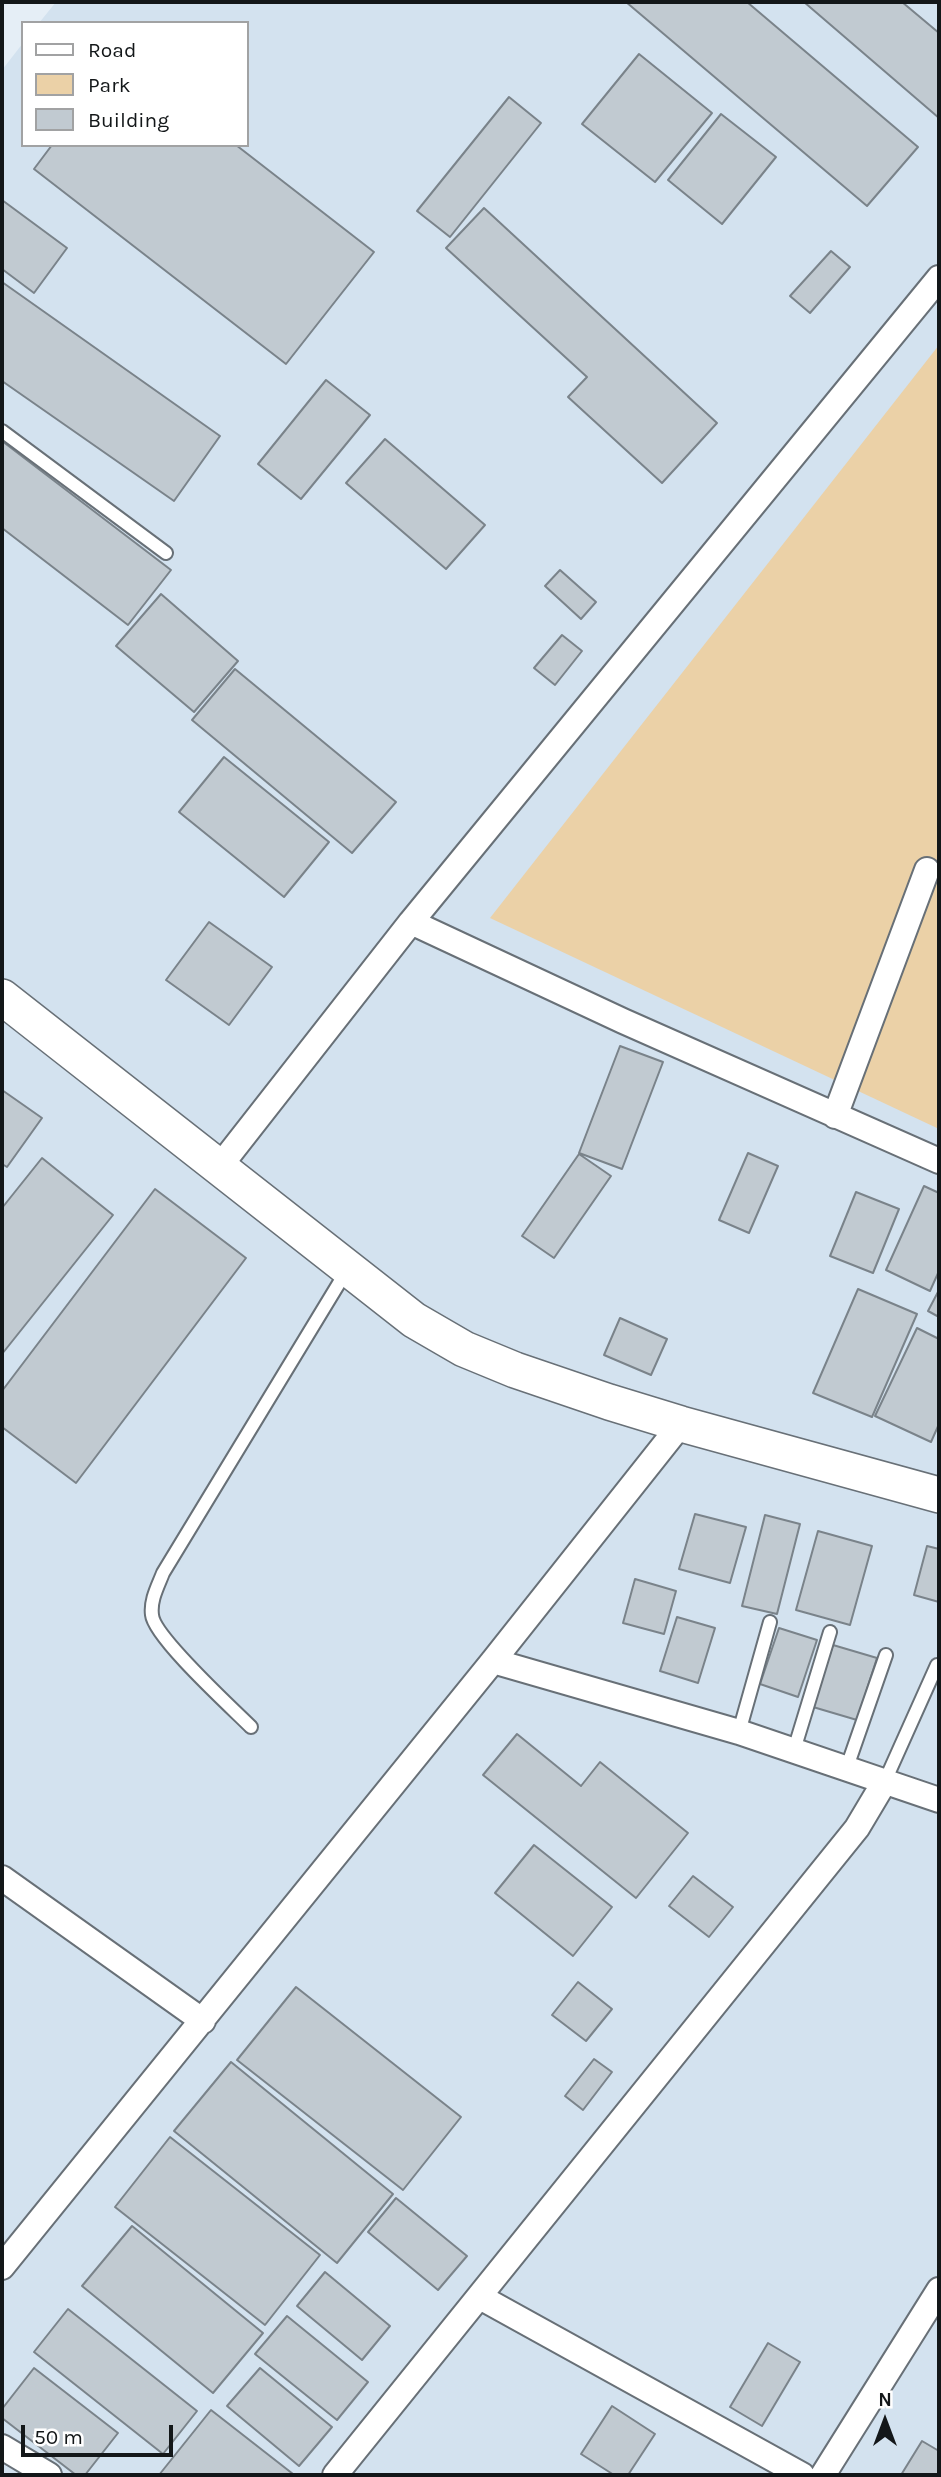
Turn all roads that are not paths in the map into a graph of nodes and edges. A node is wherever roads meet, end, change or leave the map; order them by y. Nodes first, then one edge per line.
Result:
1 (939, 278) edge
2 (2, 431) edge
3 (166, 553) dead end
4 (927, 870) dead end
5 (411, 922) junction
6 (2, 997) edge
7 (835, 1116) junction
8 (939, 1161) edge
9 (220, 1166) junction
10 (349, 1267) junction
11 (681, 1424) junction
12 (939, 1495) edge
13 (770, 1622) dead end
14 (830, 1632) dead end
15 (886, 1655) dead end
16 (494, 1661) junction
17 (937, 1665) dead end
18 (251, 1727) dead end
19 (739, 1732) junction
20 (794, 1750) junction
21 (847, 1767) junction
22 (885, 1782) junction
23 (939, 1800) edge
24 (2, 1878) edge
25 (203, 2021) junction
26 (2, 2267) edge
27 (939, 2290) edge
28 (480, 2297) junction
29 (2, 2447) edge
30 (49, 2475) edge
31 (335, 2475) edge
32 (802, 2475) edge
33 (823, 2475) edge

1 - 5 street
2 - 3 lane
4 - 7 street
5 - 7 street
5 - 9 street
6 - 9 street
7 - 8 street
9 - 10 street
10 - 11 street
10 - 18 lane
11 - 12 street
11 - 16 street
13 - 19 lane
14 - 20 lane
15 - 21 lane
16 - 19 street
16 - 25 street
17 - 22 lane
19 - 20 street
20 - 21 street
21 - 22 street
22 - 23 street
22 - 28 street
24 - 25 street
25 - 26 street
27 - 33 street
28 - 31 street
28 - 32 street
29 - 30 street

